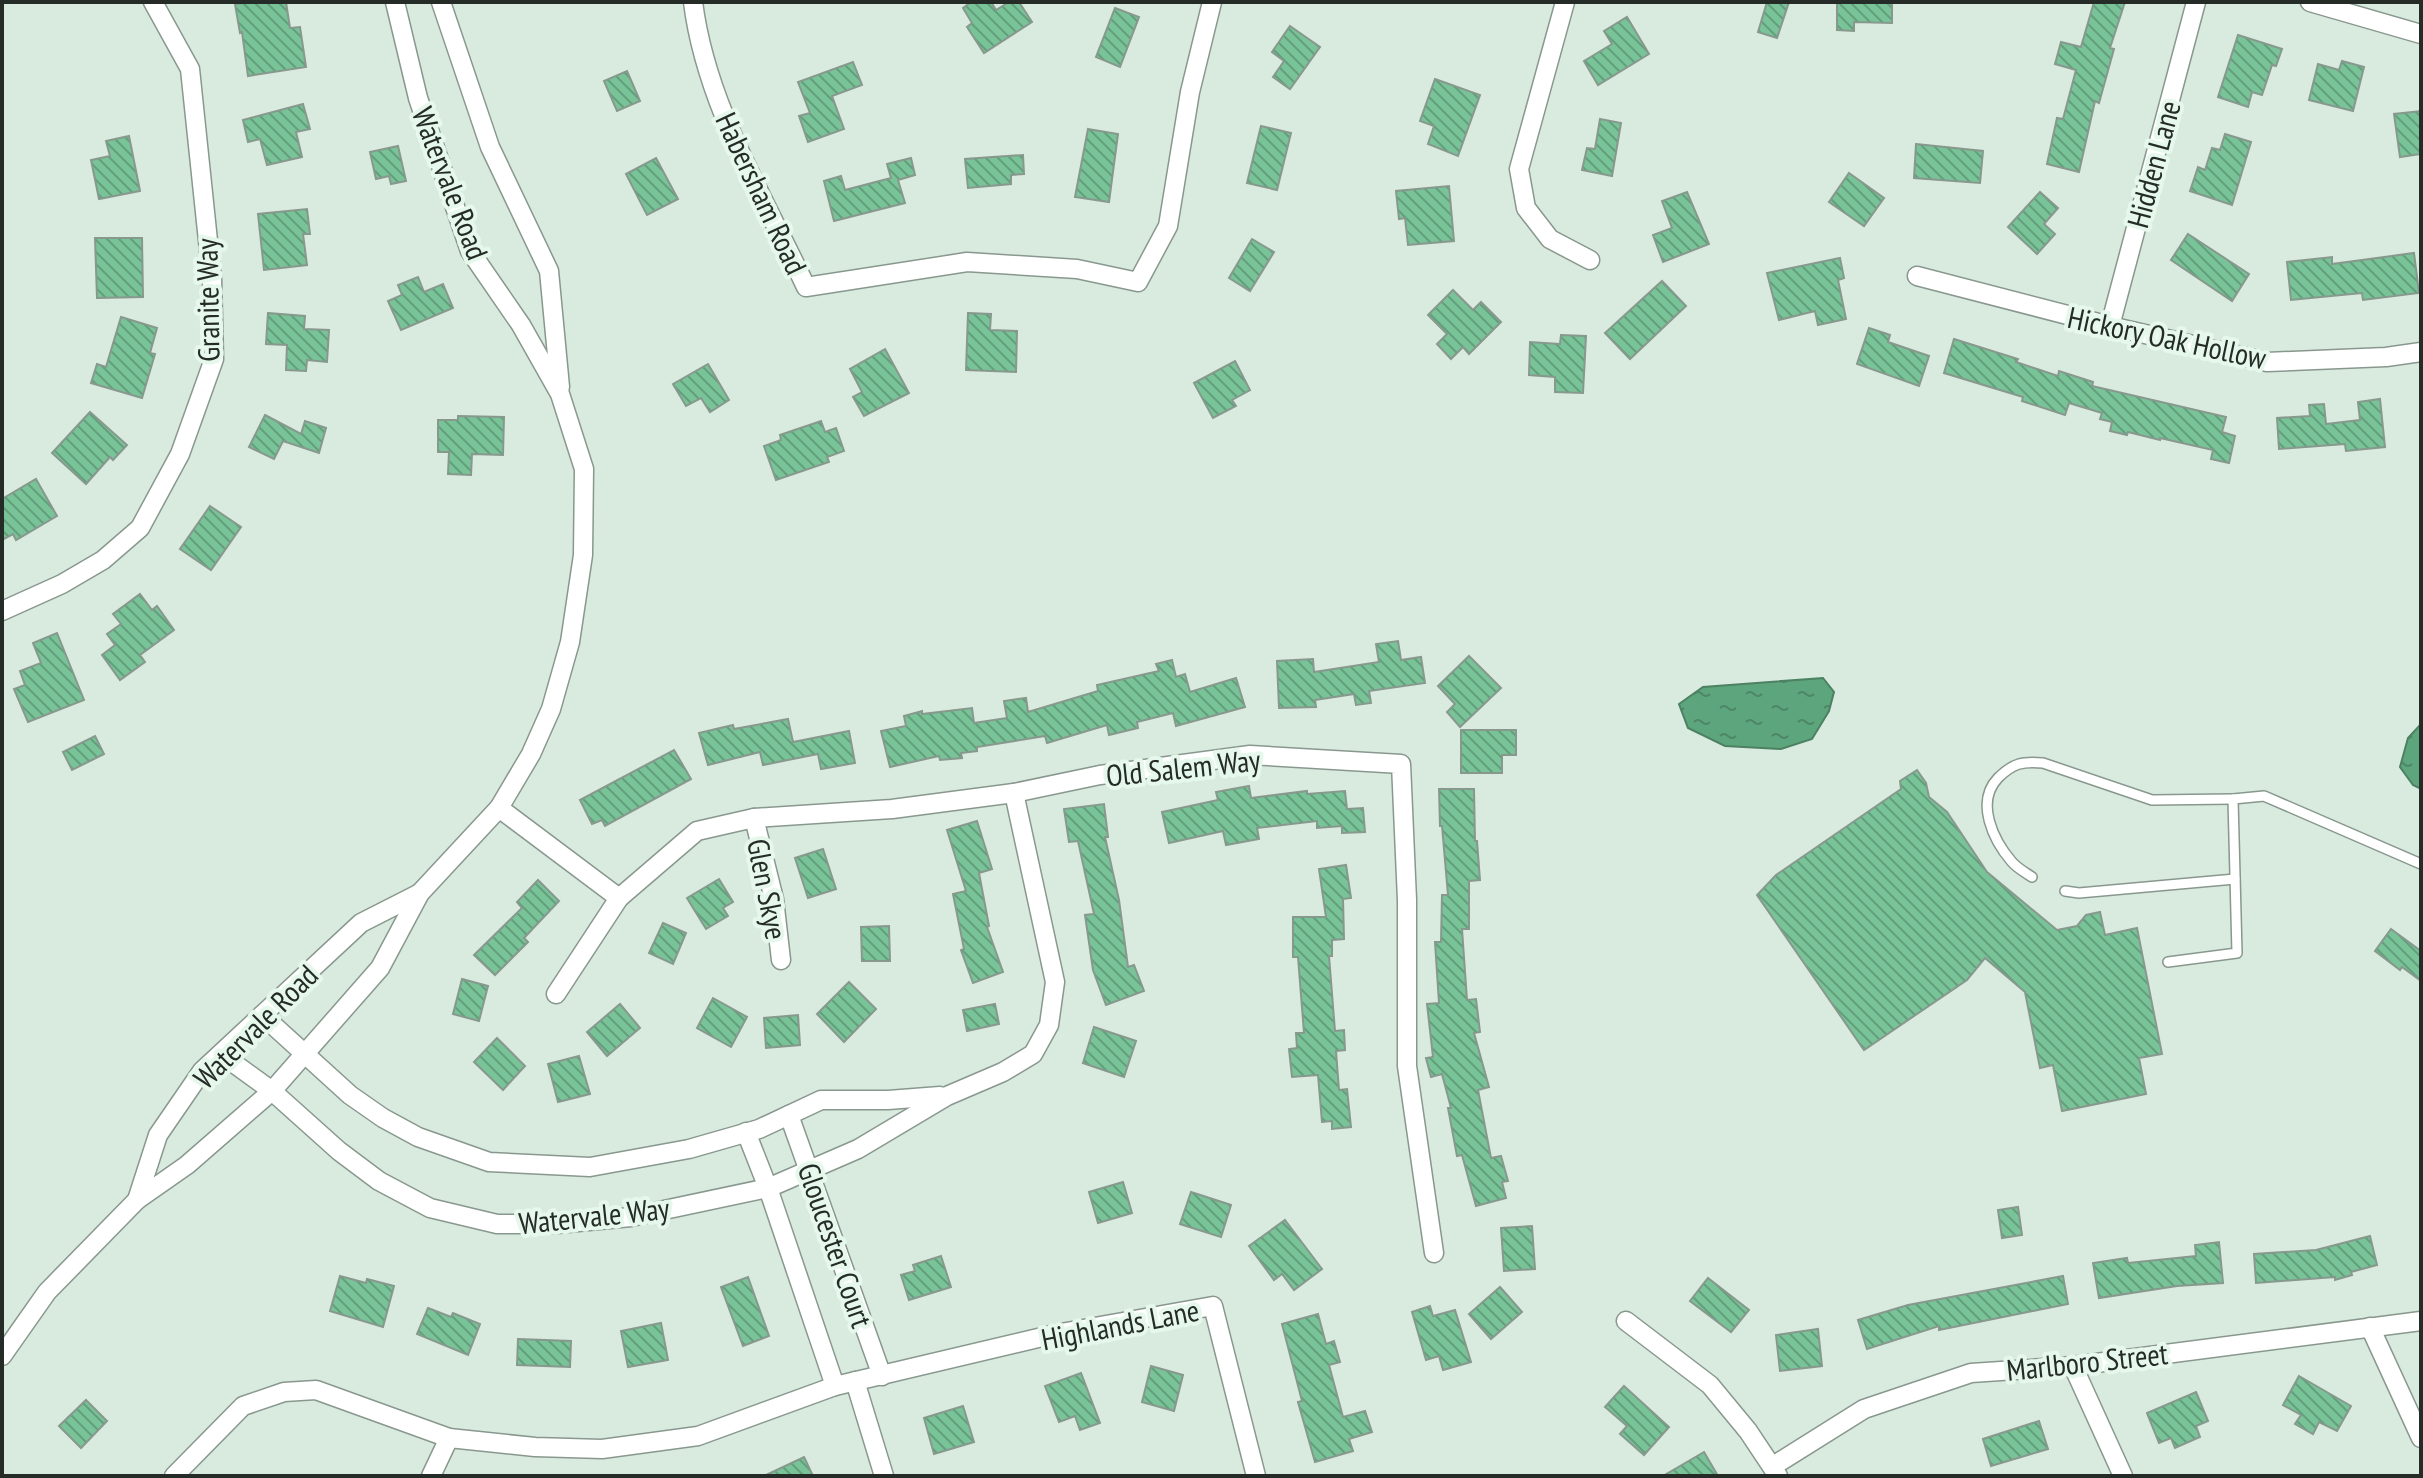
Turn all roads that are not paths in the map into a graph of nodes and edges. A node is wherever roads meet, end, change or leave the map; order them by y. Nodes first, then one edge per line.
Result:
1 (153, 2) edge
2 (395, 2) edge
3 (441, 2) edge
4 (693, 2) edge
5 (1212, 2) edge
6 (1565, 2) edge
7 (2196, 2) edge
8 (2310, 2) edge
9 (2421, 34) edge
10 (1590, 260) dead end
11 (1917, 276) dead end
12 (2110, 326) junction
13 (2421, 352) edge
14 (560, 394) junction
15 (2, 611) edge
16 (1014, 793) junction
17 (2233, 799) junction
18 (499, 808) junction
19 (754, 818) junction
20 (2421, 864) edge
21 (2032, 877) dead end
22 (2235, 879) junction
23 (2065, 891) dead end
24 (420, 893) junction
25 (619, 898) junction
26 (781, 960) dead end
27 (2168, 962) dead end
28 (556, 994) dead end
29 (262, 1015) junction
30 (221, 1054) junction
31 (304, 1055) junction
32 (272, 1091) junction
33 (947, 1096) junction
34 (789, 1115) junction
35 (746, 1132) junction
36 (810, 1170) junction
37 (768, 1188) junction
38 (137, 1200) junction
39 (1434, 1253) dead end
40 (1626, 1321) dead end
41 (2421, 1321) edge
42 (2370, 1327) junction
43 (2, 1356) edge
44 (2073, 1366) junction
45 (882, 1376) junction
46 (855, 1381) junction
47 (835, 1386) junction
48 (449, 1438) junction
49 (2421, 1438) edge
50 (1776, 1471) edge
51 (174, 1476) edge
52 (431, 1476) edge
53 (884, 1476) edge
54 (1256, 1476) edge
55 (2123, 1476) edge

1 - 15 street, Granite Way
2 - 14 street, Watervale Road
3 - 14 street, Watervale Road
4 - 5 street, Habersham Road
6 - 10 street
7 - 12 street, Hidden Lane
8 - 9 street
11 - 12 street, Hickory Oak Hollow
12 - 13 street, Hickory Oak Hollow
14 - 18 street, Watervale Road
16 - 19 street, Old Salem Way
16 - 33 street, Watervale Way
16 - 39 street, Old Salem Way
17 - 20 lane
17 - 21 lane
17 - 22 lane
18 - 24 street, Watervale Road
18 - 25 street
19 - 25 street, Old Salem Way
19 - 26 street, Glen Skye
22 - 23 lane
22 - 27 lane
24 - 29 street, Watervale Road
24 - 31 street, Watervale Road
25 - 28 street, Old Salem Way
29 - 30 street, Watervale Road
29 - 31 street, Watervale Way
30 - 32 street, Watervale Way
30 - 38 street, Watervale Road
31 - 32 street, Watervale Road
31 - 35 street, Watervale Way
32 - 37 street, Watervale Way
32 - 38 street, Watervale Road
33 - 34 street, Watervale Way
33 - 36 street, Watervale Way
34 - 35 street, Watervale Way
34 - 36 street, Gloucester Court
35 - 37 street, Gloucester Court
36 - 37 street, Watervale Way
36 - 45 street, Gloucester Court
37 - 47 street, Gloucester Court
38 - 43 street, Watervale Road
40 - 50 street
41 - 42 street, Marlboro Street
42 - 44 street, Marlboro Street
42 - 49 street
44 - 50 street, Marlboro Street
44 - 55 street
45 - 46 street, Highlands Lane
45 - 54 street, Highlands Lane
46 - 47 street, Highlands Lane
46 - 53 street
47 - 48 street, Highlands Lane
48 - 51 street, Highlands Lane
48 - 52 street

